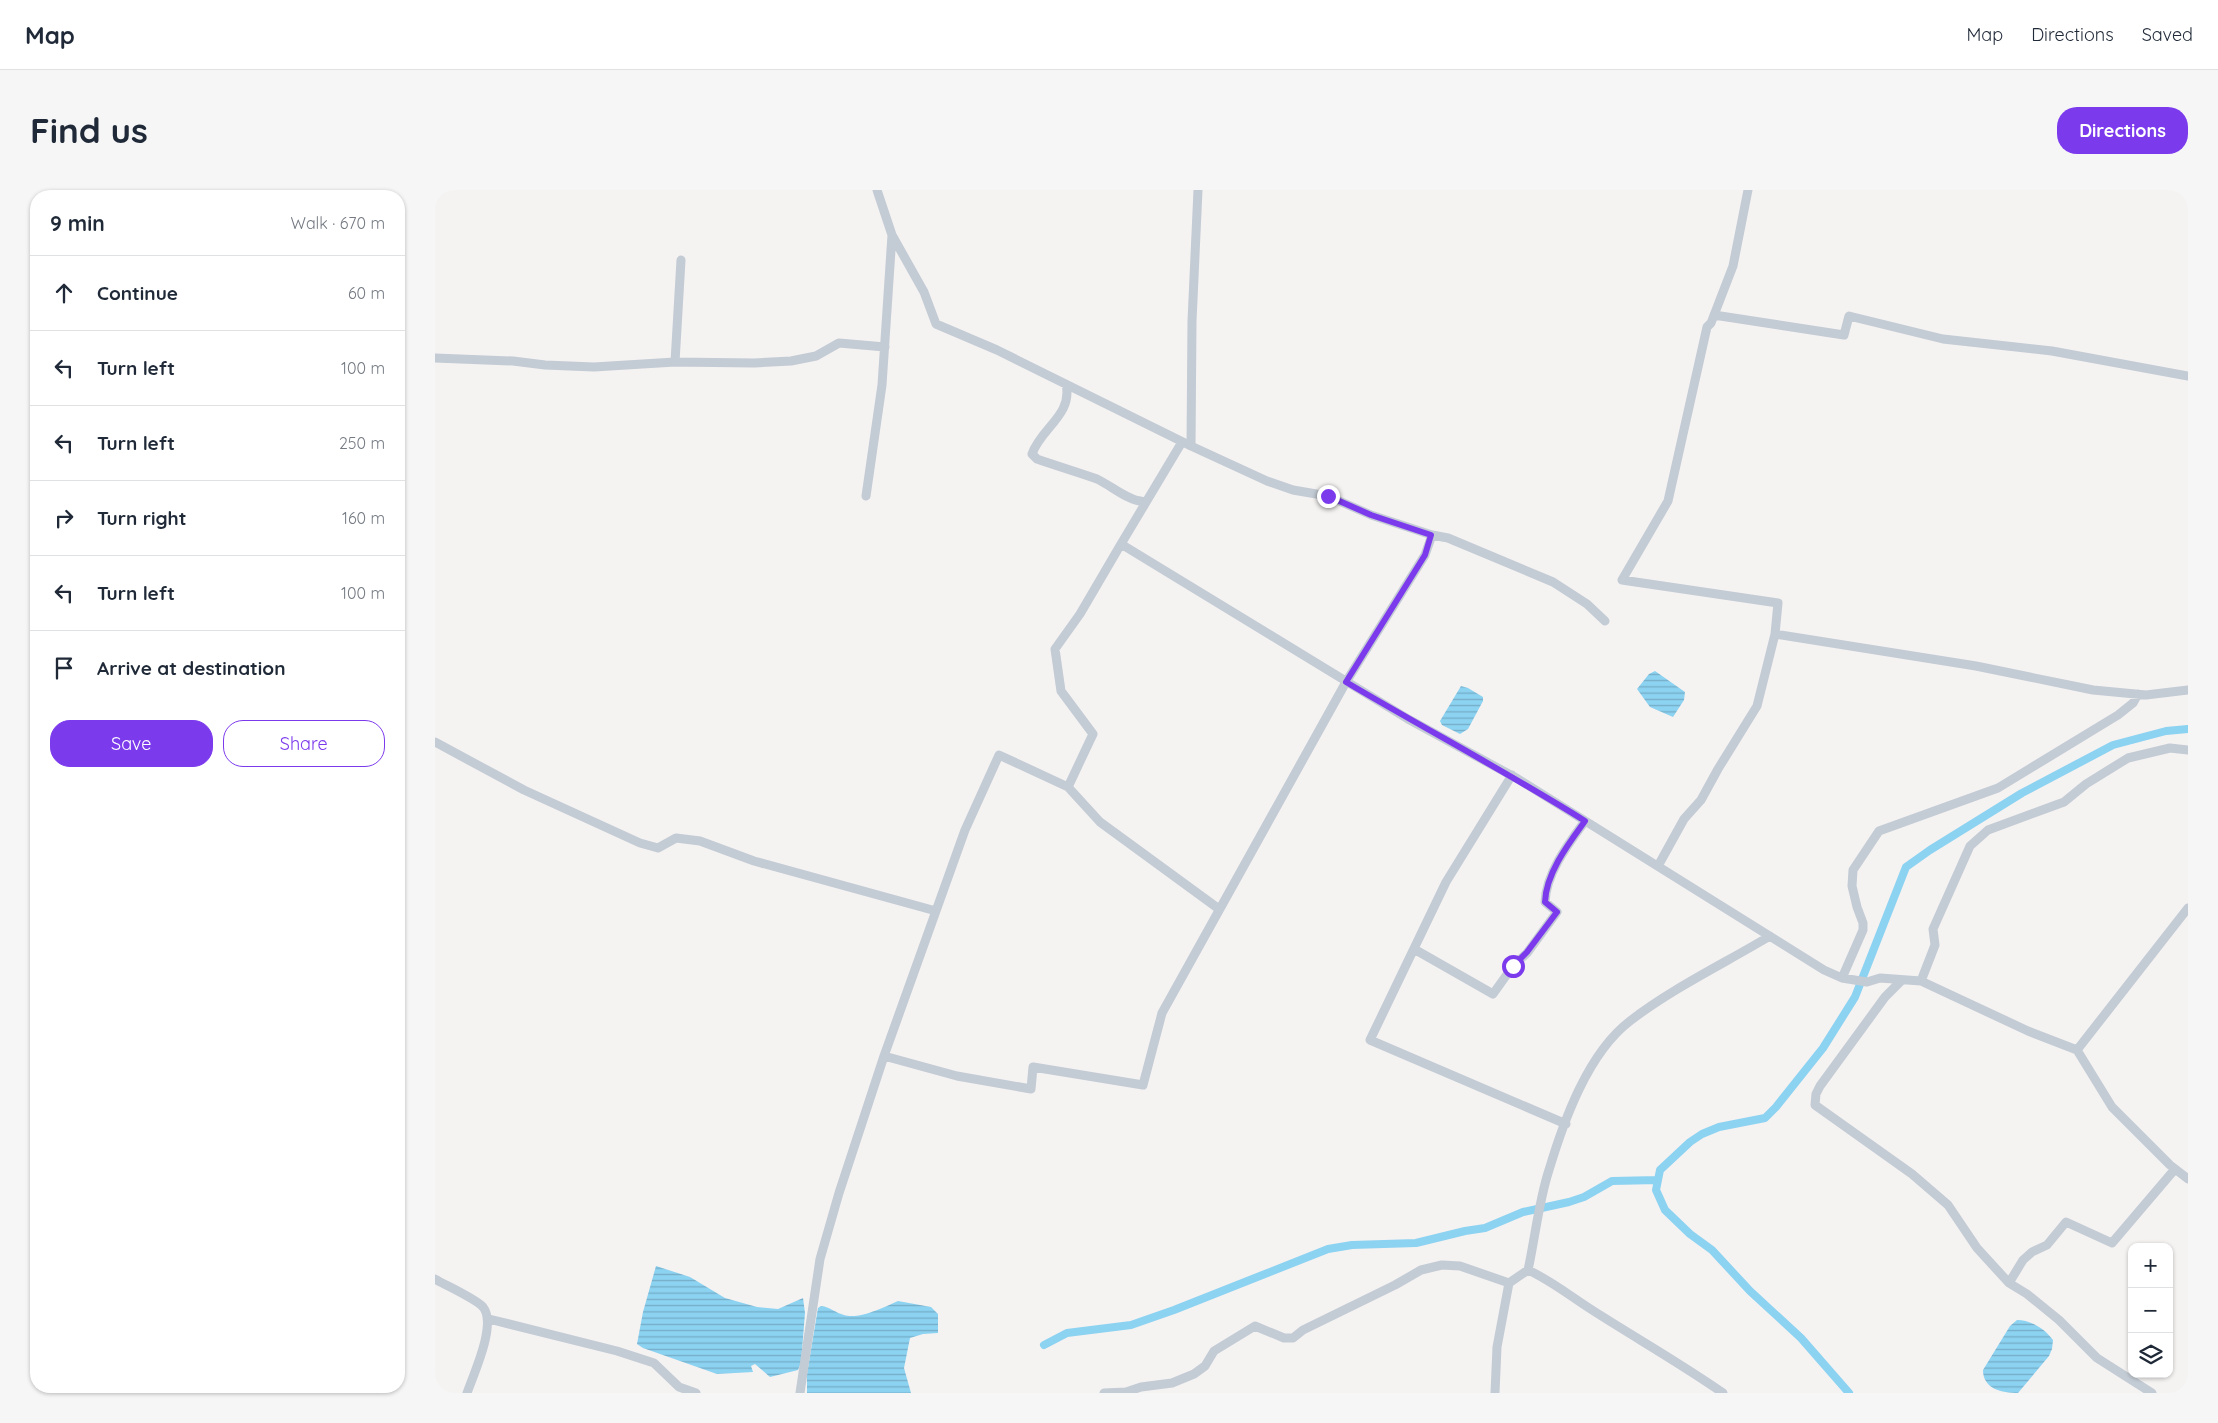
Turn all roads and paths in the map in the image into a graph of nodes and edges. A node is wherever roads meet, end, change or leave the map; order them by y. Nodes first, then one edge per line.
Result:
1 (877, 190) edge
2 (1198, 190) edge
3 (1748, 190) edge
4 (892, 235) junction
5 (681, 260) dead end
6 (1714, 315) junction
7 (885, 347) junction
8 (435, 358) edge
9 (675, 362) junction
10 (2188, 376) edge
11 (1066, 384) junction
12 (1182, 442) junction
13 (1191, 446) junction
14 (866, 496) dead end
15 (1144, 506) junction
16 (1431, 535) junction
17 (1121, 544) junction
18 (1605, 621) dead end
19 (1775, 634) junction
20 (1346, 682) junction
21 (2188, 690) edge
22 (2138, 694) junction
23 (435, 742) edge
24 (2188, 750) edge
25 (1511, 775) junction
26 (1068, 787) junction
27 (1585, 821) junction
28 (1658, 866) junction
29 (2188, 908) edge
30 (1219, 909) junction
31 (936, 911) junction
32 (2180, 917) junction
33 (2188, 924) edge
34 (1770, 936) junction
35 (1414, 949) junction
36 (1842, 978) junction
37 (1902, 980) junction
38 (1921, 981) junction
39 (2077, 1050) junction
40 (884, 1056) junction
41 (1566, 1124) junction
42 (2175, 1169) junction
43 (2188, 1179) edge
44 (1528, 1270) junction
45 (435, 1279) edge
46 (1509, 1283) junction
47 (2009, 1283) junction
48 (489, 1320) junction
49 (467, 1393) edge
50 (697, 1393) edge
51 (800, 1393) edge
52 (1104, 1393) edge
53 (1495, 1393) edge
54 (1723, 1393) edge
55 (2152, 1393) edge

1 - 4 street
2 - 13 street
3 - 6 street
4 - 7 street
4 - 11 street
5 - 9 street
6 - 10 street
6 - 19 street
7 - 9 street
7 - 14 street
8 - 9 street
11 - 12 street
11 - 15 street
12 - 13 street
12 - 15 street
13 - 16 street
15 - 17 street
16 - 18 street
16 - 20 street
17 - 20 street
17 - 26 street
19 - 22 street
19 - 28 street
20 - 25 street
20 - 30 street
21 - 22 street
22 - 36 street
23 - 31 street
24 - 38 street
25 - 27 street
25 - 35 street
26 - 30 street
26 - 31 street
27 - 28 street
27 - 35 street
28 - 34 street
29 - 32 street
30 - 40 street
31 - 40 street
32 - 33 street
32 - 39 street
34 - 36 street
34 - 41 street
35 - 41 street
36 - 37 street
37 - 38 street
37 - 47 street
38 - 39 street
39 - 42 street
40 - 51 street
41 - 44 street
42 - 43 street
42 - 47 street
44 - 46 street
44 - 54 street
45 - 48 street
46 - 52 street
46 - 53 street
47 - 55 street
48 - 49 street
48 - 50 street

